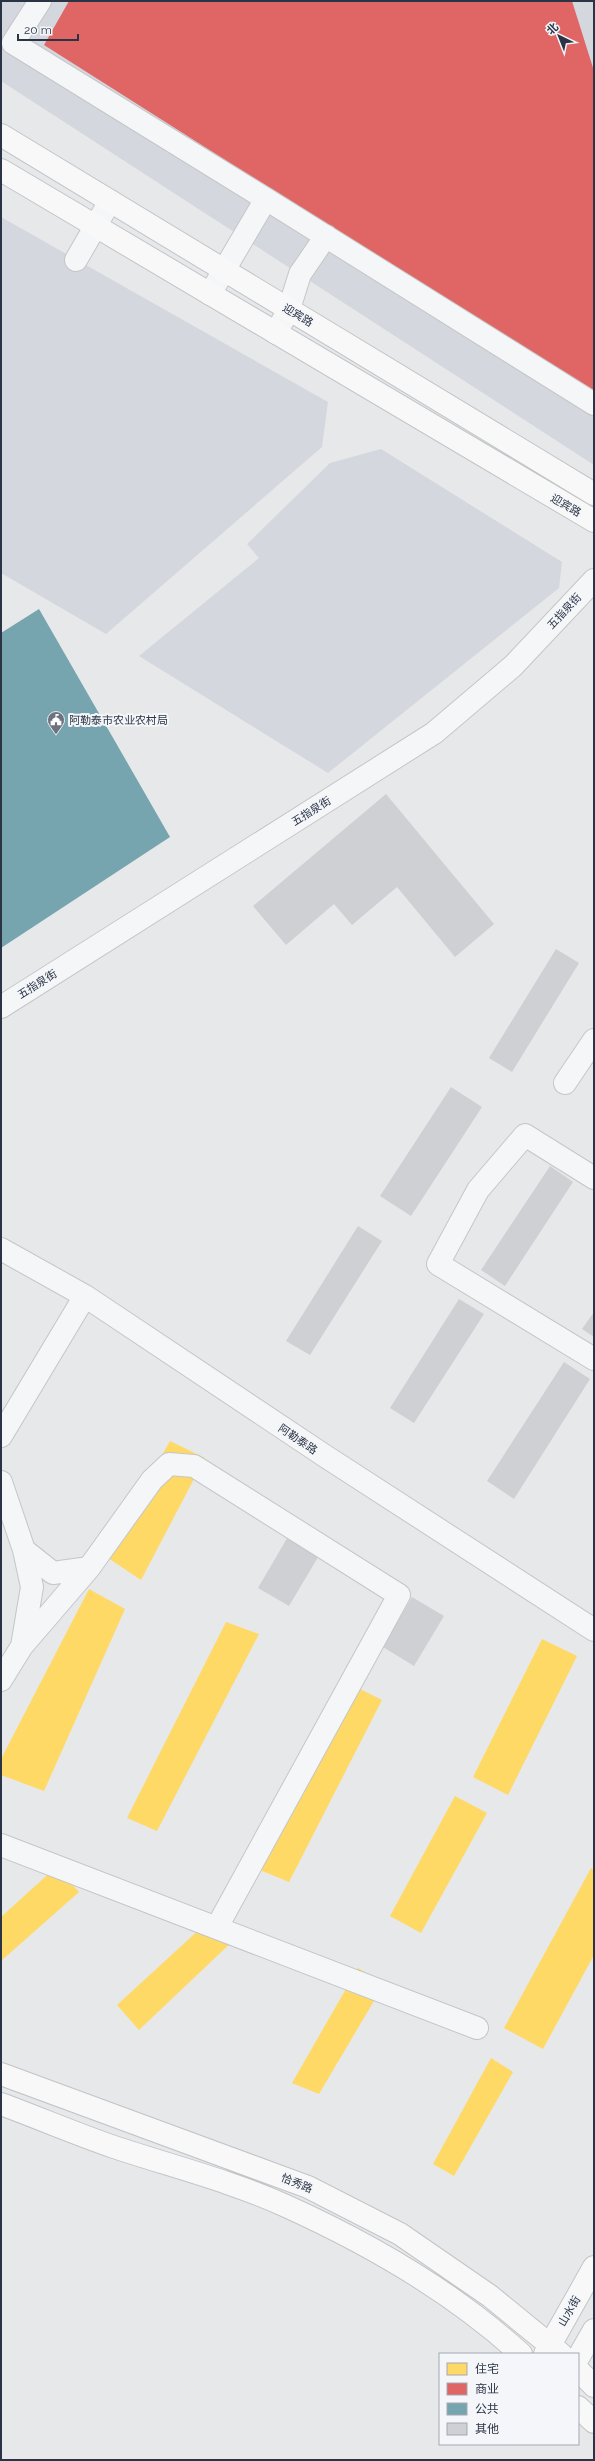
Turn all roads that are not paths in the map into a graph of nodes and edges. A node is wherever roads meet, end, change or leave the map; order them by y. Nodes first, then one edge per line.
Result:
1 (40, 1) edge
2 (1, 136) edge
3 (1, 170) edge
4 (266, 199) junction
5 (110, 202) junction
6 (96, 226) junction
7 (326, 236) junction
8 (76, 260) dead end
9 (225, 271) junction
10 (210, 294) junction
11 (289, 309) junction
12 (276, 333) junction
13 (594, 404) edge
14 (594, 494) edge
15 (594, 521) edge
16 (594, 580) edge
17 (1, 1007) edge
18 (594, 1040) edge
19 (565, 1083) dead end
20 (594, 1178) edge
21 (1, 1249) edge
22 (85, 1296) junction
23 (594, 1359) edge
24 (1, 1436) edge
25 (1, 1482) edge
26 (24, 1550) junction
27 (89, 1568) junction
28 (594, 1630) edge
29 (22, 1646) junction
30 (1, 1680) edge
31 (1, 1844) edge
32 (217, 1927) junction
33 (477, 2028) dead end
34 (1, 2074) edge
35 (1, 2104) edge
36 (594, 2268) edge
37 (594, 2330) edge
38 (552, 2351) edge
39 (520, 2353) edge
40 (579, 2356) edge
41 (579, 2371) edge
42 (594, 2386) edge
43 (579, 2408) edge
44 (594, 2422) edge

1 - 4 street
2 - 5 main road, 迎宾路
3 - 6 main road, 迎宾路
4 - 7 street
4 - 9 street
5 - 6 street
5 - 9 main road, 迎宾路
6 - 8 street
6 - 10 main road, 迎宾路
7 - 11 street
7 - 13 street
9 - 10 street
9 - 11 main road, 迎宾路
10 - 12 main road, 迎宾路
11 - 12 street
11 - 14 main road, 迎宾路
12 - 15 main road, 迎宾路
16 - 17 street, 五指泉街
18 - 19 street
20 - 23 street
21 - 22 street, 阿勒泰路
22 - 24 street
22 - 28 street, 阿勒泰路
25 - 26 street
26 - 27 street
26 - 29 street
27 - 29 street
27 - 32 street
29 - 30 street
31 - 32 street
32 - 33 street
34 - 38 main road, 恰秀路
35 - 39 main road
36 - 38 main road, 山水街
37 - 40 main road
41 - 42 main road
43 - 44 main road

